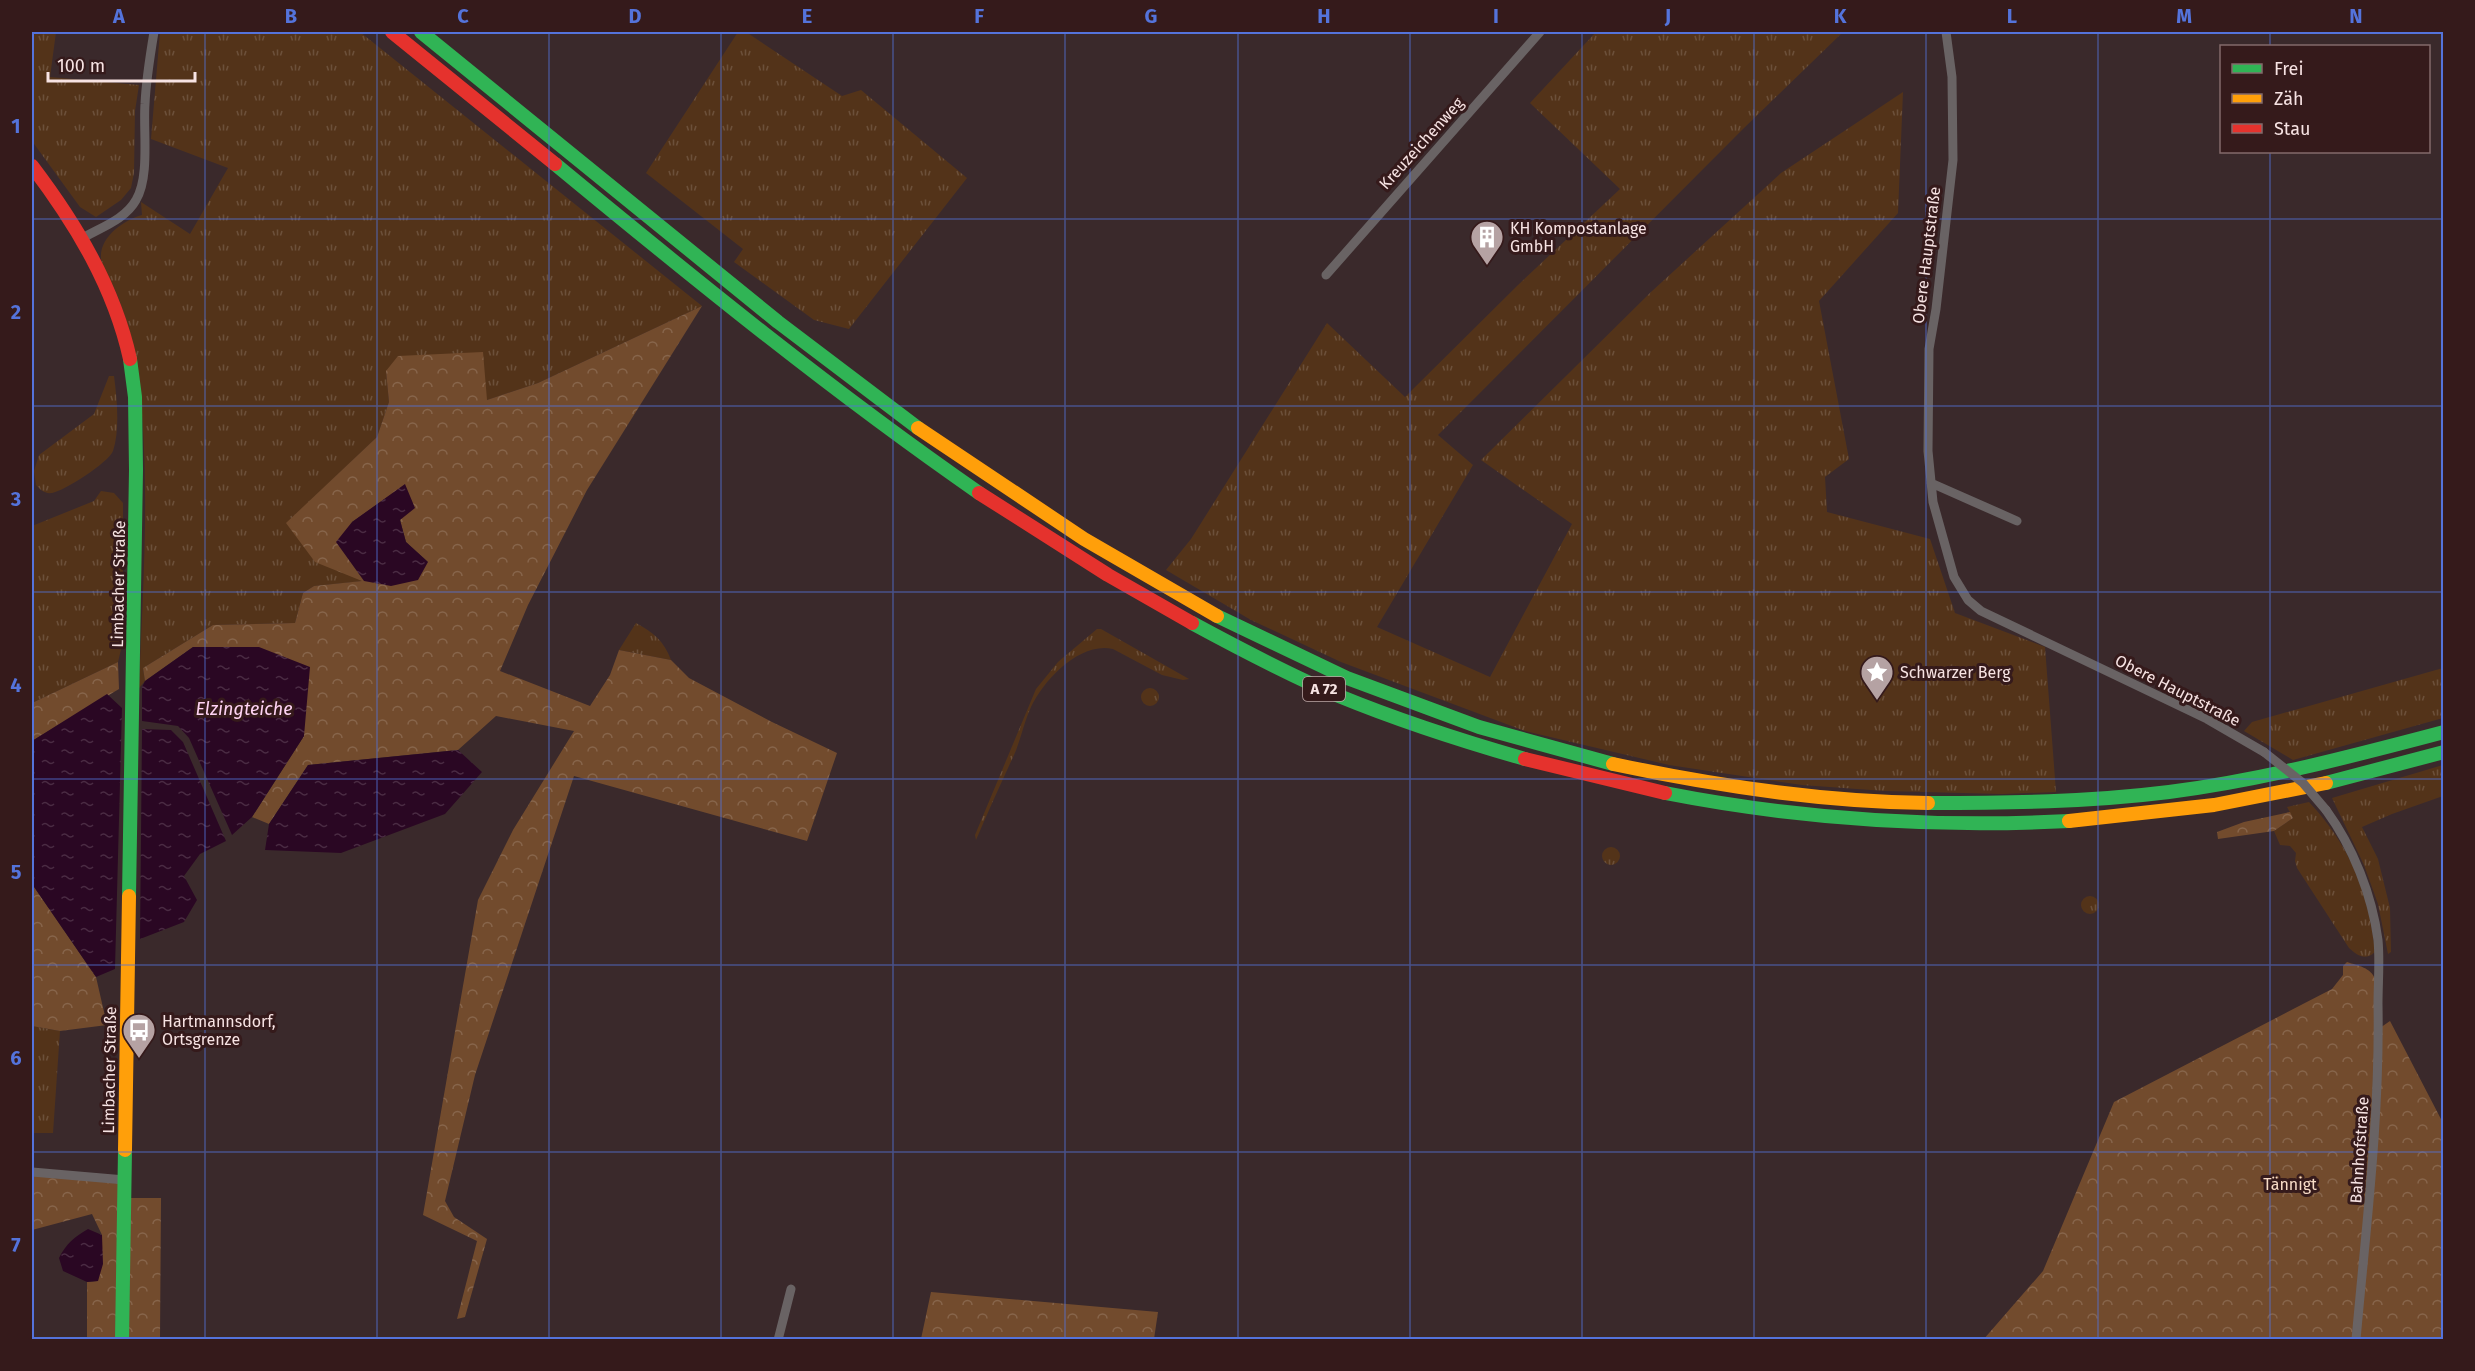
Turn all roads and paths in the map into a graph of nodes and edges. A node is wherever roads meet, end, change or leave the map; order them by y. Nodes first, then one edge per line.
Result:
1 (154, 32) edge
2 (392, 32) edge
3 (421, 32) edge
4 (1540, 32) edge
5 (1946, 32) edge
6 (32, 165) edge
7 (81, 238) junction
8 (1326, 275) dead end
9 (1931, 483) junction
10 (2017, 521) dead end
11 (2444, 732) edge
12 (2444, 752) edge
13 (2380, 962) joint
14 (32, 1172) edge
15 (125, 1180) junction
16 (791, 1289) dead end
17 (122, 1340) edge
18 (778, 1340) edge
19 (2356, 1340) edge

1 - 7 street
2 - 12 main road, A 72
3 - 11 main road, A 72
4 - 8 street, Kreuzeichenweg
5 - 9 street, Obere Hauptstraße
6 - 7 main road, Limbacher Straße
7 - 15 main road, Limbacher Straße
9 - 10 street
9 - 13 street, Obere Hauptstraße, bridge
13 - 19 street, Bahnhofstraße
14 - 15 street
15 - 17 main road, Limbacher Straße
16 - 18 street

